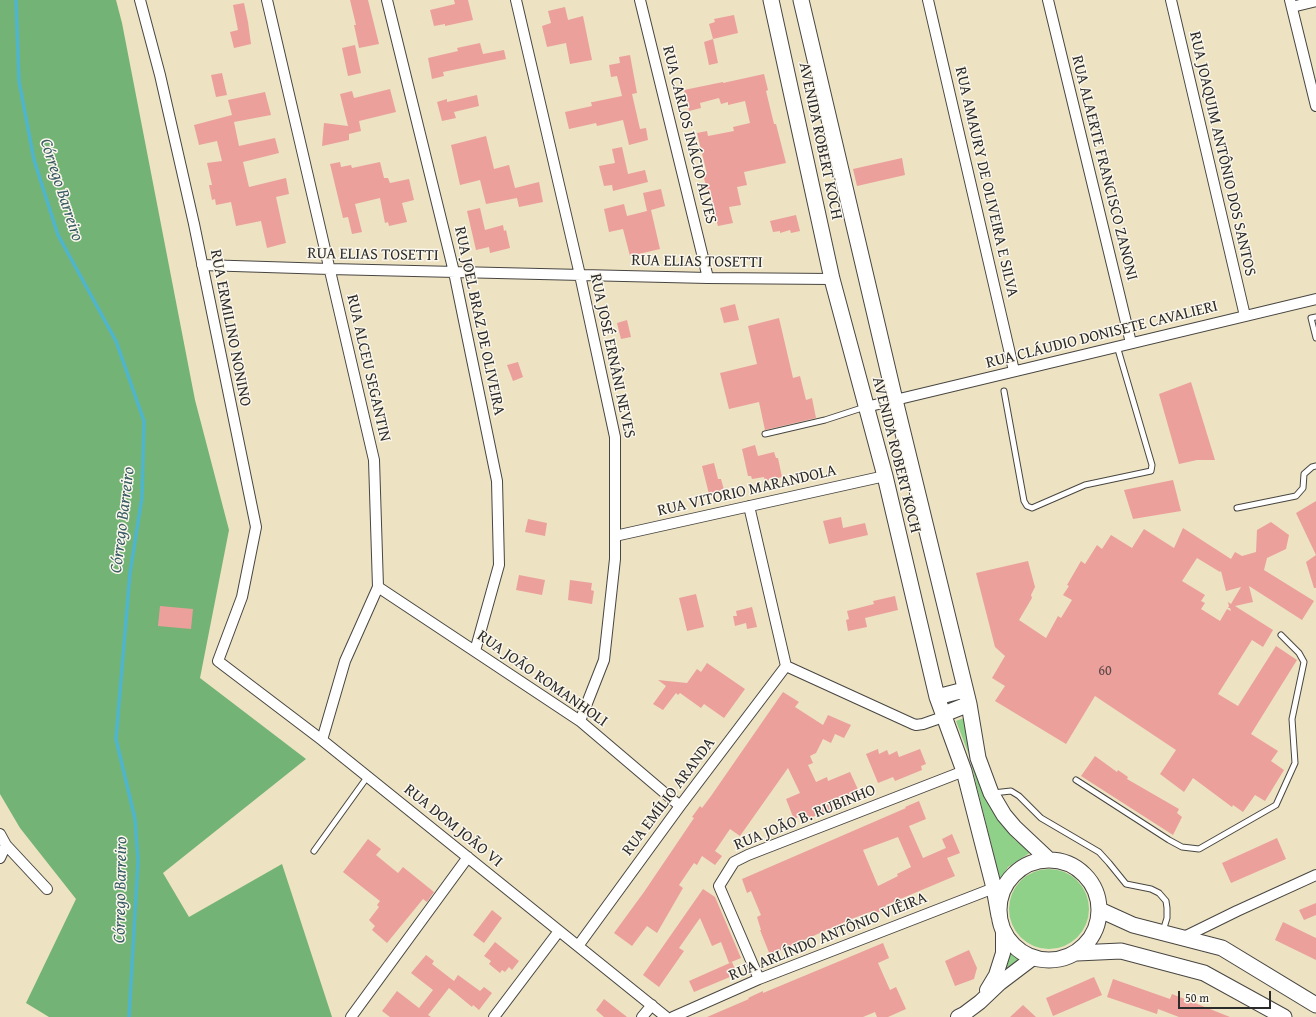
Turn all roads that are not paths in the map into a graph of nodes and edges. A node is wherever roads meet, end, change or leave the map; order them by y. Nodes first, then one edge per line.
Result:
1 (140, 0) edge
2 (267, 0) edge
3 (387, 0) edge
4 (516, 0) edge
5 (640, 0) edge
6 (772, 0) edge
7 (801, 0) edge
8 (928, 0) edge
9 (1048, 0) edge
10 (1171, 0) edge
11 (1316, 1) edge
12 (1291, 4) edge
13 (1316, 106) edge
14 (202, 265) junction
15 (330, 269) junction
16 (454, 272) junction
17 (580, 275) junction
18 (708, 278) junction
19 (832, 278) junction
20 (1316, 299) edge
21 (1245, 316) junction
22 (1316, 317) edge
23 (1316, 338) edge
24 (1131, 343) junction
25 (1117, 346) junction
26 (1014, 371) junction
27 (1004, 391) dead end
28 (895, 400) junction
29 (866, 407) junction
30 (765, 434) dead end
31 (1316, 466) edge
32 (885, 476) junction
33 (749, 506) junction
34 (1237, 508) dead end
35 (615, 536) junction
36 (378, 587) junction
37 (1281, 635) dead end
38 (475, 651) junction
39 (218, 661) joint
40 (786, 666) junction
41 (937, 697) junction
42 (966, 697) junction
43 (943, 717) junction
44 (580, 721) junction
45 (322, 740) junction
46 (964, 770) junction
47 (368, 776) junction
48 (1076, 780) dead end
49 (991, 793) junction
50 (680, 806) junction
51 (0, 834) edge
52 (6, 845) junction
53 (314, 851) dead end
54 (468, 857) junction
55 (0, 858) edge
56 (1048, 859) junction
57 (1316, 875) edge
58 (994, 888) junction
59 (47, 889) dead end
60 (1100, 910) junction
61 (1001, 923) junction
62 (560, 931) junction
63 (1162, 932) junction
64 (1184, 937) junction
65 (578, 946) junction
66 (1077, 953) junction
67 (1033, 958) junction
68 (759, 979) junction
69 (980, 1002) junction
70 (652, 1005) junction
71 (1316, 1005) edge
72 (351, 1017) edge
73 (494, 1017) edge
74 (642, 1017) edge
75 (666, 1017) edge
76 (673, 1017) edge
77 (958, 1017) edge
78 (1284, 1017) edge

1 - 14 street, RUA ERMILINO NONINO
2 - 15 street, RUA ALCEU SEGANTIN
3 - 16 street, RUA JOEL BRAZ DE OLIVEIRA
4 - 17 street, RUA JOSÉ ERNÂNI NEVES
5 - 18 street, RUA CARLOS INÁCIO ALVES
6 - 19 main road, AVENIDA ROBERT KOCH
7 - 28 main road, AVENIDA ROBERT KOCH
8 - 26 street, RUA AMAURY DE OLIVEIRA E SILVA
9 - 24 street, RUA ALAERTE FRANCISCO ZANONI
10 - 21 street, RUA JOAQUIM ANTÔNIO DOS SANTOS
11 - 12 street
12 - 13 street
14 - 15 street, RUA ELIAS TOSETTI
14 - 39 street, RUA ERMILINO NONINO
15 - 16 street, RUA ELIAS TOSETTI
15 - 36 street, RUA ALCEU SEGANTIN
16 - 17 street, RUA ELIAS TOSETTI
16 - 38 street, RUA JOEL BRAZ DE OLIVEIRA
17 - 18 street, RUA ELIAS TOSETTI
17 - 35 street, RUA JOSÉ ERNÂNI NEVES
18 - 19 street, RUA ELIAS TOSETTI
19 - 29 main road, AVENIDA ROBERT KOCH
20 - 21 street, RUA CLÁUDIO DONISETE CAVALIERI
21 - 24 street, RUA CLÁUDIO DONISETE CAVALIERI
22 - 23 lane
24 - 25 street, RUA CLÁUDIO DONISETE CAVALIERI
25 - 26 street, RUA CLÁUDIO DONISETE CAVALIERI
25 - 27 lane
26 - 28 street, RUA CLÁUDIO DONISETE CAVALIERI
28 - 29 street, RUA CLÁUDIO DONISETE CAVALIERI
28 - 42 main road, AVENIDA ROBERT KOCH
29 - 30 lane
29 - 32 main road, AVENIDA ROBERT KOCH
31 - 34 lane
32 - 33 street, RUA VITORIO MARANDOLA
32 - 41 main road, AVENIDA ROBERT KOCH
33 - 35 street, RUA VITORIO MARANDOLA
33 - 40 street
35 - 44 street, RUA JOSÉ ERNÂNI NEVES
36 - 38 street, RUA JOÃO ROMANHOLI
36 - 45 street, RUA ALCEU SEGANTIN
37 - 48 lane
38 - 44 street, RUA JOÃO ROMANHOLI
39 - 45 street, RUA DOM JOÃO VI
40 - 43 street
40 - 50 street, RUA EMÍLIO ARANDA
41 - 42 main road
41 - 43 main road, AVENIDA ROBERT KOCH
42 - 43 main road
42 - 49 main road, AVENIDA ROBERT KOCH
43 - 46 main road, AVENIDA ROBERT KOCH
44 - 50 street, RUA JOÃO ROMANHOLI
45 - 47 street, RUA DOM JOÃO VI
46 - 58 main road, AVENIDA ROBERT KOCH
46 - 68 street, RUA JOÃO B. RUBINHO
47 - 53 lane
47 - 54 street, RUA DOM JOÃO VI
49 - 56 main road, AVENIDA ROBERT KOCH
49 - 63 lane
50 - 65 street, RUA EMÍLIO ARANDA
51 - 52 street
52 - 55 street
52 - 59 street
54 - 62 street, RUA DOM JOÃO VI
54 - 72 street
56 - 60 main road
56 - 61 main road
57 - 64 street
58 - 61 main road, AVENIDA ROBERT KOCH
58 - 68 street, RUA ARLÍNDO ANTÔNIO VIÊIRA
60 - 63 main road
60 - 66 main road
61 - 67 main road
61 - 69 street, AVENIDA ROBERT KOCH
62 - 65 street, RUA DOM JOÃO VI
62 - 73 street
63 - 64 main road
64 - 71 main road
65 - 70 street, RUA DOM JOÃO VI
66 - 67 main road
66 - 78 main road
67 - 69 street, AVENIDA ROBERT KOCH
68 - 76 street, RUA ARLÍNDO ANTÔNIO VIÊIRA
69 - 77 street, AVENIDA ROBERT KOCH
70 - 74 street
70 - 75 street, RUA DOM JOÃO VI

